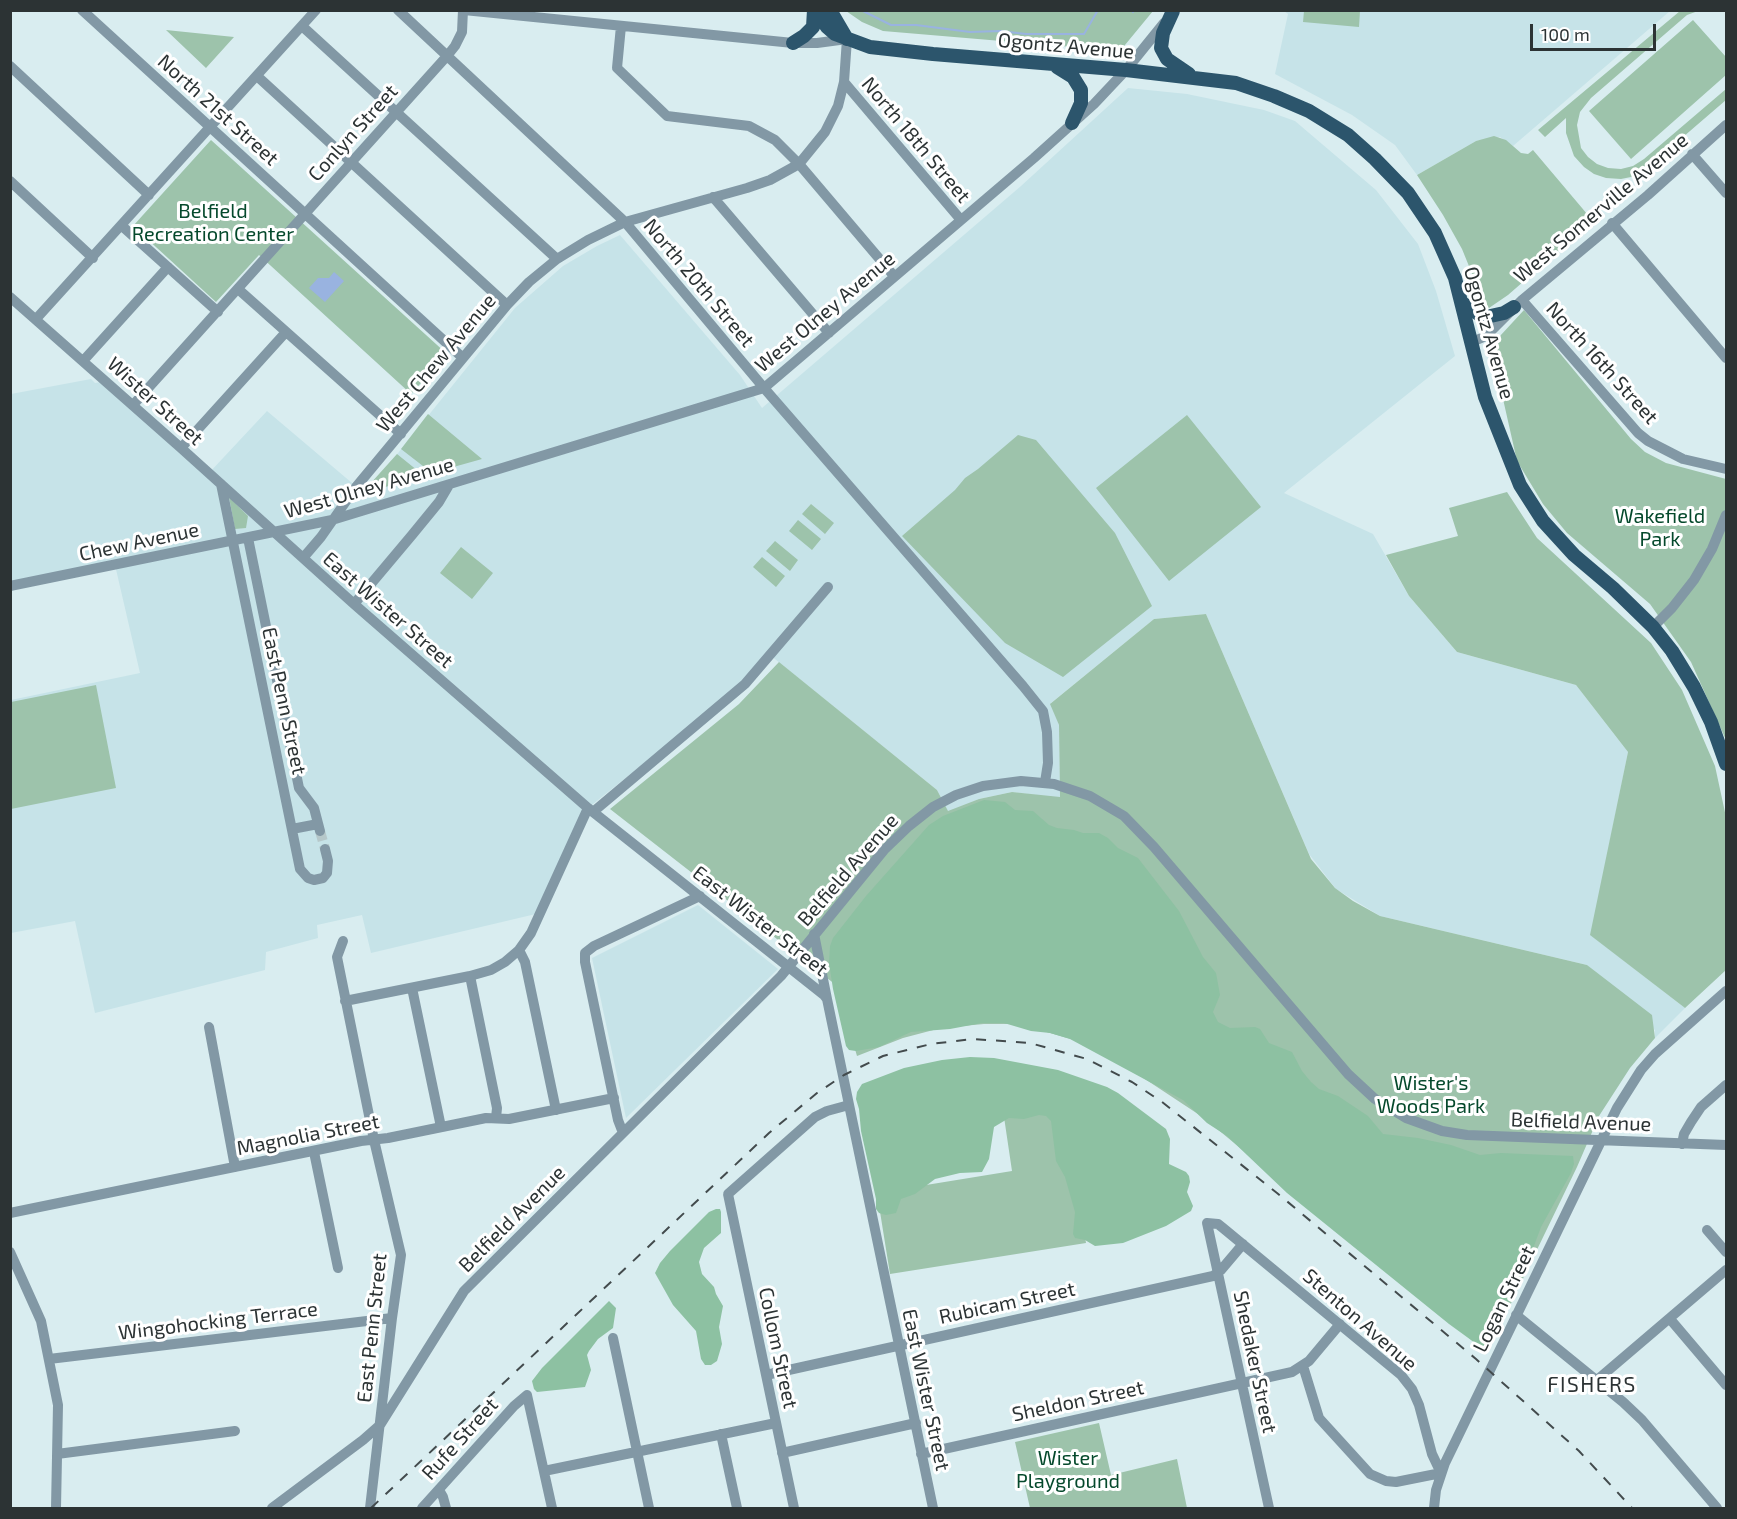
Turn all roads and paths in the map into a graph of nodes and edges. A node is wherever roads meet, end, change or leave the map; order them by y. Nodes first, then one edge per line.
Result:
1 (82, 10) edge
2 (316, 10) edge
3 (398, 10) edge
4 (463, 10) edge
5 (814, 10) edge
6 (830, 10) edge
7 (1173, 10) edge
8 (302, 26) junction
9 (621, 26) junction
10 (847, 39) junction
11 (793, 43) junction
12 (447, 56) junction
13 (1052, 64) junction
14 (10, 66) edge
15 (1126, 70) junction
16 (257, 76) junction
17 (1196, 78) junction
18 (844, 82) junction
19 (396, 113) junction
20 (1072, 123) junction
21 (1726, 125) edge
22 (210, 127) junction
23 (1692, 154) junction
24 (351, 162) junction
25 (799, 164) junction
26 (10, 181) edge
27 (1726, 193) edge
28 (149, 195) junction
29 (713, 197) junction
30 (305, 214) junction
31 (961, 220) junction
32 (625, 222) junction
33 (1612, 223) junction
34 (122, 226) junction
35 (93, 258) junction
36 (557, 259) junction
37 (168, 267) junction
38 (894, 276) junction
39 (238, 289) junction
40 (10, 297) edge
41 (1461, 302) junction
42 (1518, 303) junction
43 (507, 305) junction
44 (218, 312) junction
45 (36, 320) junction
46 (286, 332) junction
47 (829, 333) junction
48 (1472, 342) junction
49 (463, 358) junction
50 (1726, 358) edge
51 (83, 361) junction
52 (764, 388) junction
53 (133, 405) junction
54 (401, 434) junction
55 (181, 448) junction
56 (1726, 470) edge
57 (221, 484) junction
58 (449, 485) junction
59 (1726, 515) edge
60 (332, 520) junction
61 (275, 533) junction
62 (248, 538) junction
63 (231, 541) junction
64 (303, 558) junction
65 (10, 586) edge
66 (828, 587) dead end
67 (354, 604) junction
68 (1653, 627) junction
69 (1726, 764) edge
70 (1045, 782) junction
71 (591, 810) junction
72 (292, 829) junction
73 (325, 849) tunnel mouth
74 (699, 896) junction
75 (814, 934) junction
76 (343, 941) dead end
77 (519, 950) junction
78 (789, 967) junction
79 (470, 976) junction
80 (412, 988) junction
81 (1726, 991) edge
82 (827, 999) junction
83 (345, 1001) junction
84 (208, 1027) dead end
85 (1726, 1085) edge
86 (614, 1098) junction
87 (849, 1105) junction
88 (556, 1110) junction
89 (496, 1118) junction
90 (441, 1127) junction
91 (623, 1133) junction
92 (374, 1140) junction
93 (1601, 1141) junction
94 (1682, 1144) junction
95 (1726, 1145) edge
96 (314, 1152) junction
97 (235, 1167) junction
98 (10, 1213) edge
99 (1207, 1223) joint
100 (1707, 1230) dead end
101 (1243, 1244) junction
102 (10, 1252) edge
103 (1726, 1252) edge
104 (338, 1268) dead end
105 (1726, 1270) edge
106 (1217, 1274) junction
107 (16, 1276) edge
108 (1516, 1315) junction
109 (392, 1318) junction
110 (1670, 1319) junction
111 (1340, 1324) junction
112 (613, 1338) dead end
113 (899, 1345) junction
114 (49, 1359) junction
115 (1303, 1366) junction
116 (766, 1375) junction
117 (1597, 1380) junction
118 (1241, 1382) junction
119 (1726, 1385) edge
120 (776, 1423) junction
121 (916, 1423) junction
122 (381, 1425) junction
123 (235, 1431) dead end
124 (721, 1434) junction
125 (637, 1451) junction
126 (782, 1453) junction
127 (57, 1454) junction
128 (921, 1454) junction
129 (544, 1471) junction
130 (1441, 1473) junction
131 (439, 1490) junction
132 (56, 1509) edge
133 (272, 1509) edge
134 (370, 1509) edge
135 (422, 1509) edge
136 (446, 1509) edge
137 (552, 1509) edge
138 (649, 1509) edge
139 (737, 1509) edge
140 (794, 1509) edge
141 (933, 1509) edge
142 (1269, 1509) edge
143 (1434, 1509) edge
144 (1717, 1509) edge

1 - 22 street, North 21st Street
2 - 8 street
3 - 12 street, North 20th Street
4 - 9 street
4 - 12 street, Conlyn Street
5 - 10 main road, Ogontz Avenue
5 - 11 main road
6 - 10 main road
7 - 15 street, West Olney Avenue
7 - 17 main road
8 - 16 street
8 - 19 street
9 - 11 street
9 - 25 street
10 - 11 street
10 - 13 main road, Ogontz Avenue
10 - 18 street
12 - 19 street, Conlyn Street
12 - 32 street, North 20th Street
13 - 15 main road, Ogontz Avenue
13 - 20 main road
14 - 28 street
15 - 17 main road, Ogontz Avenue
15 - 20 street, West Olney Avenue
16 - 22 street
16 - 24 street
17 - 41 main road, Ogontz Avenue
18 - 25 street
18 - 31 street, North 18th Street
19 - 24 street, Conlyn Street
19 - 36 street
20 - 31 street, West Olney Avenue
21 - 23 street, West Somerville Avenue
22 - 28 street
22 - 30 street, North 21st Street
23 - 27 street
23 - 33 street, West Somerville Avenue
24 - 30 street, Conlyn Street
24 - 43 street
25 - 29 street, West Chew Avenue
25 - 38 street
26 - 35 street
28 - 34 street
29 - 32 street, West Chew Avenue
29 - 47 street
30 - 39 street, Conlyn Street
30 - 49 street, North 21st Street
31 - 38 street, West Olney Avenue
32 - 36 street, West Chew Avenue
32 - 52 street, North 20th Street
33 - 42 street, West Somerville Avenue
33 - 50 street
34 - 35 street
34 - 37 street
35 - 45 street
36 - 43 street, West Chew Avenue
37 - 44 street
37 - 51 street
38 - 47 street, West Olney Avenue
39 - 44 street, Conlyn Street
39 - 46 street
40 - 45 street, Wister Street
41 - 42 main road
41 - 48 main road, Ogontz Avenue
42 - 48 street, West Somerville Avenue
42 - 56 street, North 16th Street
43 - 49 street, West Chew Avenue
44 - 53 street, Conlyn Street
45 - 51 street, Wister Street
46 - 54 street
46 - 55 street
47 - 52 street, West Olney Avenue
48 - 68 main road, Ogontz Avenue
49 - 54 street, West Chew Avenue
51 - 53 street, Wister Street
52 - 58 street, West Olney Avenue
52 - 70 street, North 20th Street
53 - 55 street, Wister Street
54 - 60 street, West Chew Avenue
55 - 57 street, Wister Street
57 - 61 street, Wister Street
57 - 63 street, East Penn Street
58 - 60 street, West Olney Avenue
58 - 67 street
59 - 68 street
60 - 61 street, West Olney Avenue
60 - 64 street, West Chew Avenue
61 - 62 street, Chew Avenue
61 - 64 street, East Wister Street
62 - 63 street, Chew Avenue
62 - 72 street, East Penn Street
63 - 65 street, Chew Avenue
63 - 72 street, East Penn Street
64 - 67 street, East Wister Street
66 - 71 street
67 - 71 street, East Wister Street
68 - 69 main road, Ogontz Avenue
70 - 75 street, Belfield Avenue
70 - 93 street, Belfield Avenue
71 - 74 street, East Wister Street
71 - 77 street
72 - 73 street, East Penn Street
74 - 78 street, East Wister Street
74 - 86 street
75 - 78 street, Belfield Avenue
75 - 82 street
76 - 83 street, East Penn Street
77 - 79 street
77 - 88 street
78 - 82 street, East Wister Street
78 - 91 street, Belfield Avenue
79 - 80 street
79 - 89 street
80 - 83 street
80 - 90 street
81 - 93 street, Logan Street
82 - 87 street, East Wister Street
83 - 92 street, East Penn Street
84 - 97 street
85 - 94 street
86 - 88 street, Magnolia Street
86 - 91 street
87 - 113 street, East Wister Street
87 - 116 street, Collom Street
88 - 89 street, Magnolia Street
89 - 90 street, Magnolia Street
90 - 92 street, Magnolia Street
91 - 122 street, Belfield Avenue
92 - 96 street, Magnolia Street
92 - 109 street, East Penn Street
93 - 94 street, Belfield Avenue
93 - 108 street, Logan Street
94 - 95 street, Belfield Avenue
96 - 97 street, Magnolia Street
96 - 104 street
97 - 98 street, Magnolia Street
99 - 101 street, Stenton Avenue
99 - 106 street, Shedaker Street
100 - 103 street
101 - 106 street
101 - 111 street, Stenton Avenue
102 - 107 street
105 - 110 street
106 - 113 street, Rubicam Street
106 - 118 street, Shedaker Street
107 - 114 street
108 - 117 street
108 - 130 street, Logan Street
109 - 114 street, Wingohocking Terrace
109 - 122 street, East Penn Street
110 - 117 street
110 - 119 street
111 - 115 street
111 - 130 street, Stenton Avenue
112 - 125 street
113 - 116 street, Rubicam Street
113 - 121 street, East Wister Street
114 - 127 street
115 - 118 street, Sheldon Street
115 - 130 street
116 - 120 street, Collom Street
117 - 144 street
118 - 128 street, Sheldon Street
118 - 142 street, Shedaker Street
120 - 124 street
120 - 126 street, Collom Street
121 - 126 street
121 - 128 street, East Wister Street
122 - 133 street, Belfield Avenue
122 - 134 street, East Penn Street
123 - 127 street
124 - 125 street
124 - 139 street
125 - 129 street
125 - 138 street
126 - 140 street, Collom Street
127 - 132 street
128 - 141 street, East Wister Street
129 - 131 street, Rufe Street
129 - 137 street
130 - 143 street, Logan Street
131 - 135 street, Rufe Street
131 - 136 street

